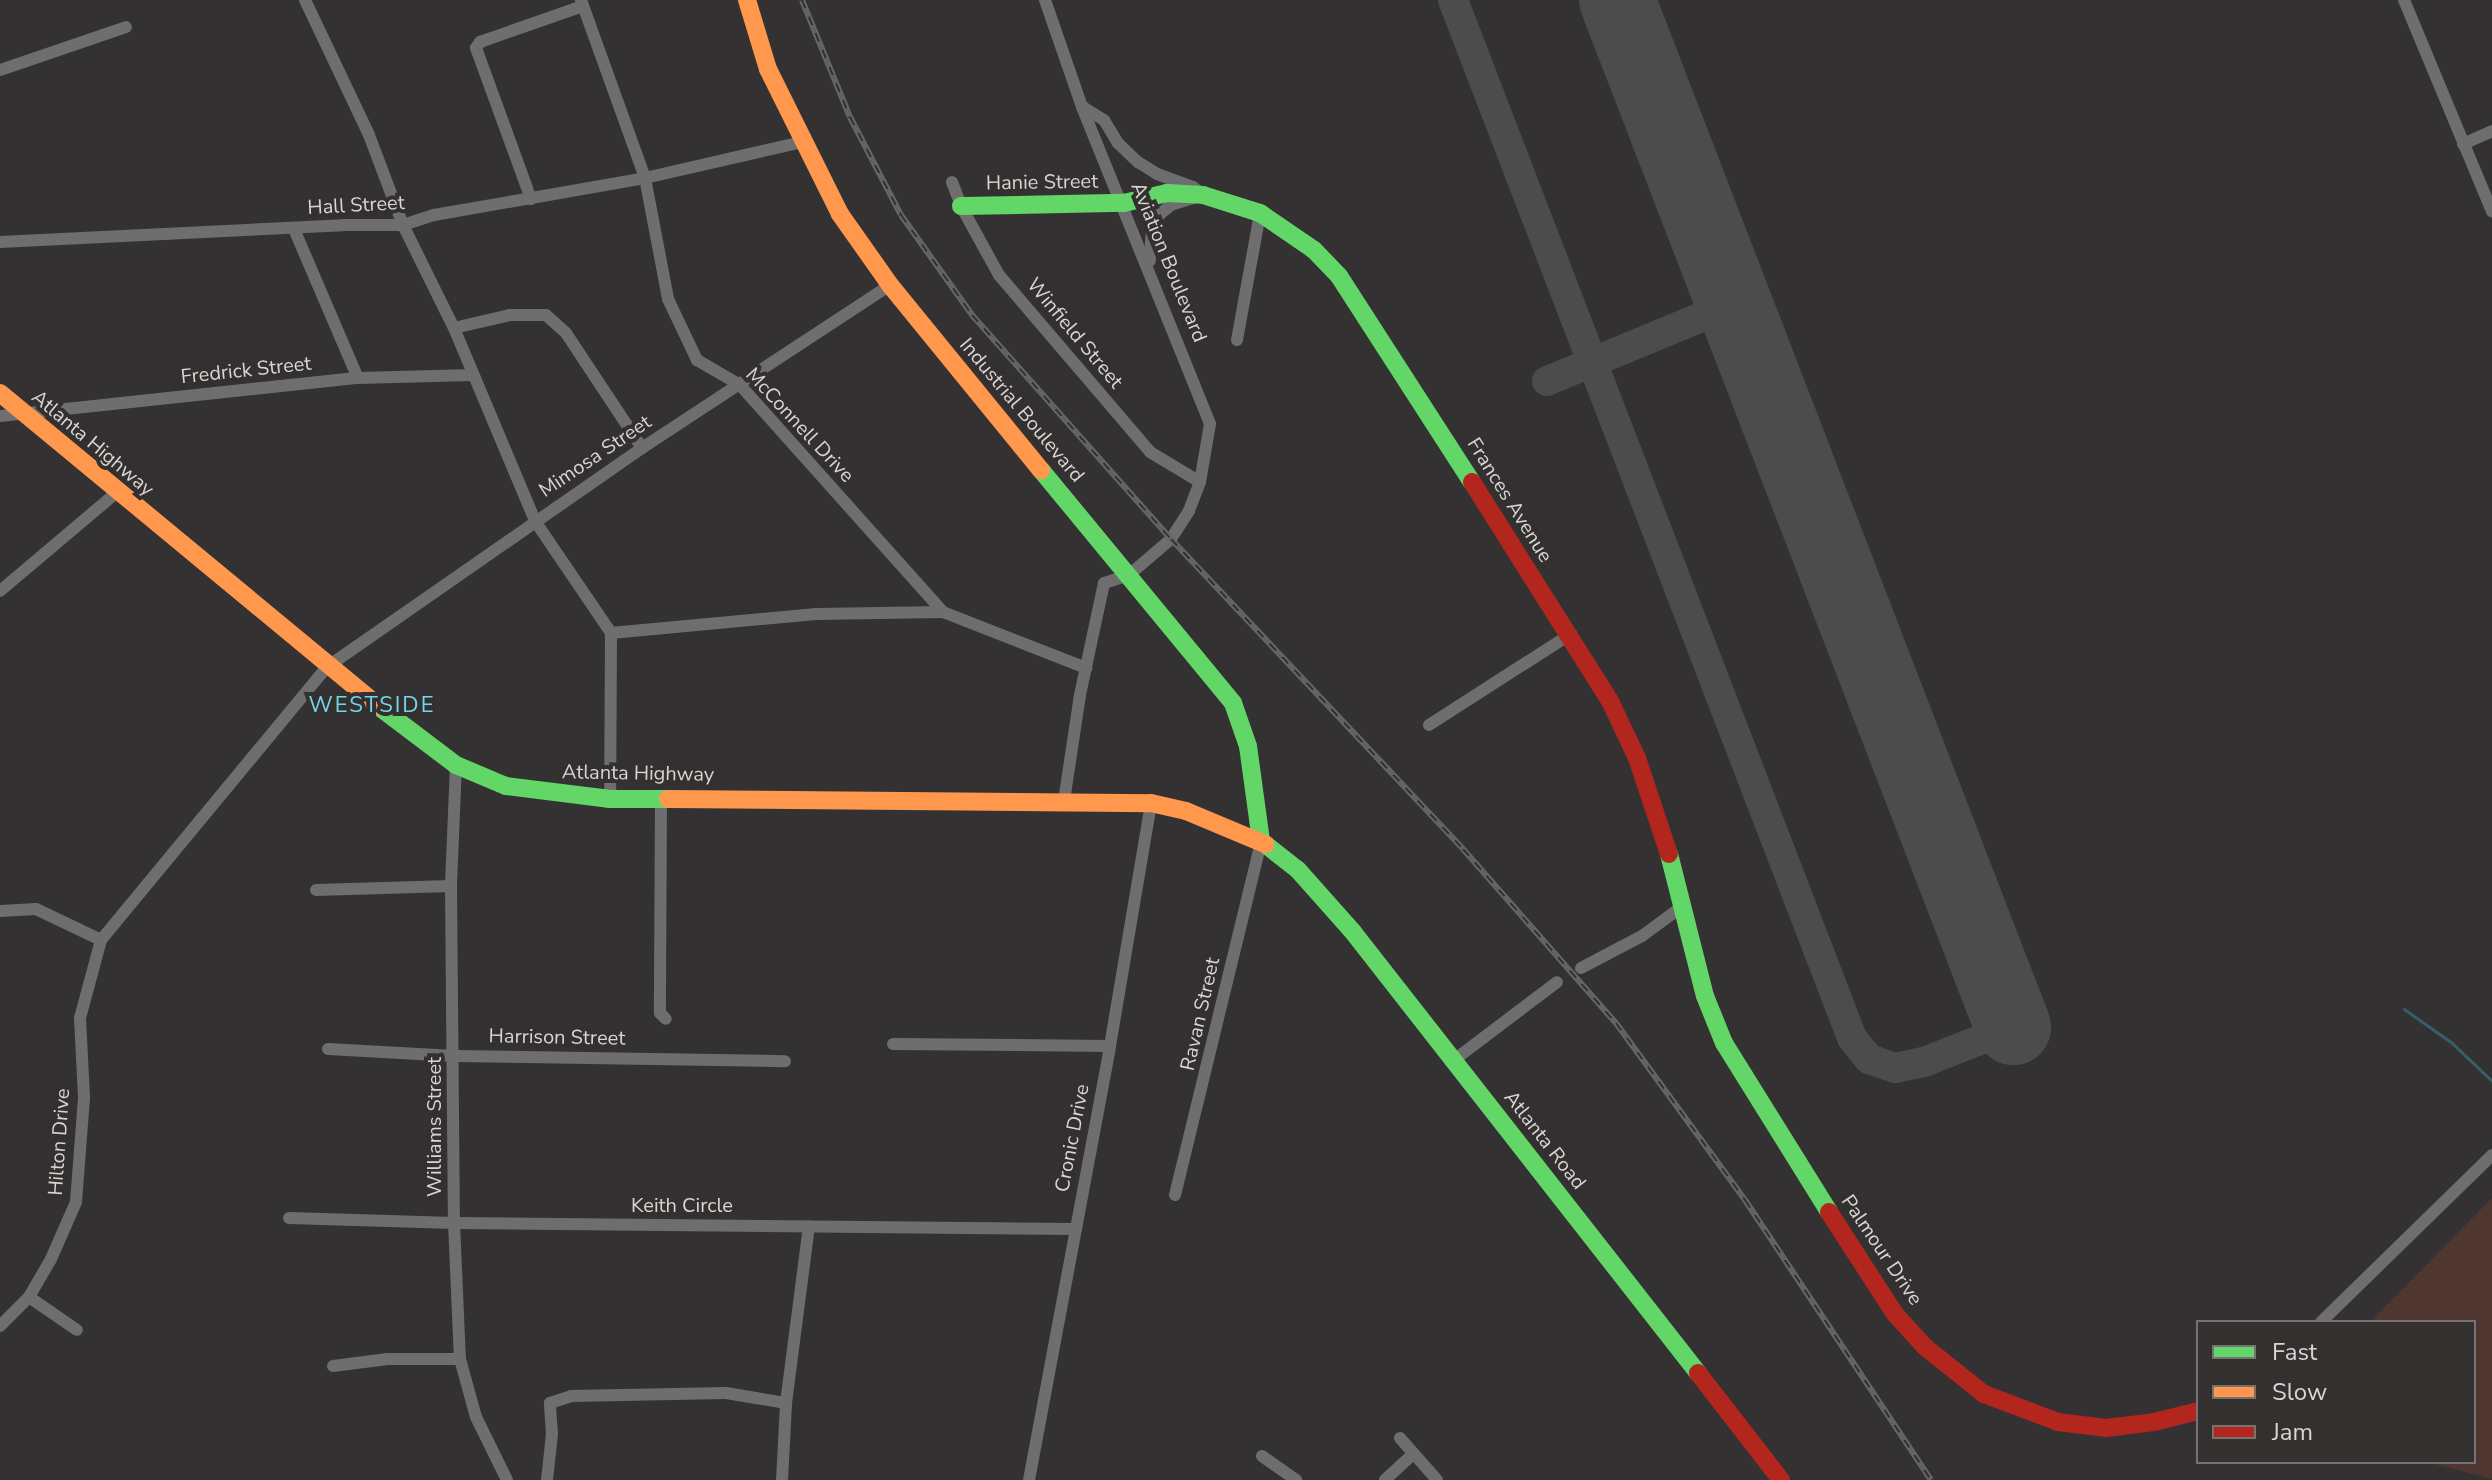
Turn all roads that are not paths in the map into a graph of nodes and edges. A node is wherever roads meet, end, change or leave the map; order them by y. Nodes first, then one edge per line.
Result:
1 (305, 0) edge
2 (747, 0) edge
3 (1045, 0) edge
4 (2404, 0) edge
5 (582, 3) edge
6 (126, 27) dead end
7 (0, 70) edge
8 (1082, 107) junction
9 (2492, 131) edge
10 (802, 142) junction
11 (2463, 144) junction
12 (645, 178) junction
13 (952, 182) dead end
14 (1203, 195) junction
15 (531, 199) junction
16 (1124, 203) junction
17 (961, 206) junction
18 (2492, 211) edge
19 (1260, 213) junction
20 (403, 225) junction
21 (294, 229) junction
22 (0, 242) edge
23 (1150, 269) junction
24 (890, 285) junction
25 (454, 328) junction
26 (1237, 340) dead end
27 (472, 375) junction
28 (358, 378) junction
29 (740, 385) junction
30 (0, 393) edge
31 (25, 414) junction
32 (0, 416) edge
33 (642, 448) junction
34 (1200, 482) junction
35 (117, 492) junction
36 (535, 521) junction
37 (1129, 575) junction
38 (0, 591) edge
39 (943, 612) junction
40 (611, 633) junction
41 (1571, 634) junction
42 (327, 667) junction
43 (1086, 668) junction
44 (1429, 725) dead end
45 (456, 765) junction
46 (661, 798) junction
47 (610, 799) junction
48 (1064, 801) junction
49 (1151, 803) junction
50 (1261, 841) junction
51 (451, 886) junction
52 (316, 890) dead end
53 (1680, 908) junction
54 (0, 911) edge
55 (101, 940) junction
56 (1581, 968) dead end
57 (1557, 982) dead end
58 (666, 1019) dead end
59 (893, 1044) dead end
60 (1110, 1046) junction
61 (328, 1049) dead end
62 (455, 1056) junction
63 (1454, 1060) junction
64 (785, 1061) dead end
65 (2492, 1155) edge
66 (1175, 1195) dead end
67 (289, 1218) dead end
68 (454, 1223) junction
69 (809, 1226) junction
70 (1076, 1229) junction
71 (29, 1297) junction
72 (2323, 1320) edge
73 (0, 1326) edge
74 (77, 1330) dead end
75 (460, 1359) junction
76 (333, 1366) dead end
77 (786, 1403) junction
78 (2196, 1412) edge
79 (1400, 1438) dead end
80 (1412, 1455) junction
81 (1262, 1456) dead end
82 (507, 1480) edge
83 (547, 1480) edge
84 (782, 1480) edge
85 (1029, 1480) edge
86 (1296, 1480) edge
87 (1385, 1480) edge
88 (1437, 1480) edge
89 (1781, 1480) edge

1 - 20 street
2 - 10 street, Industrial Boulevard
3 - 8 street, Aviation Boulevard
4 - 11 street
5 - 12 street, McConnell Drive
5 - 15 street
6 - 7 street
8 - 14 street, Frances Avenue
8 - 16 street, Aviation Boulevard
9 - 11 street
10 - 12 street, Hall Street
10 - 24 street, Industrial Boulevard
11 - 18 street
12 - 15 street, Hall Street
12 - 29 street, McConnell Drive
13 - 17 street, Winfield Street
14 - 16 street, Frances Avenue
14 - 19 street, Frances Avenue
14 - 23 street
15 - 20 street, Hall Street
16 - 17 street, Hanie Street
16 - 23 street, Aviation Boulevard
17 - 34 street, Winfield Street
19 - 26 street
19 - 41 street, Frances Avenue
20 - 21 street, Hall Street
20 - 25 street
21 - 22 street, Hall Street
21 - 28 street
23 - 34 street, Aviation Boulevard
24 - 29 street, Mimosa Street
24 - 37 street, Industrial Boulevard
25 - 27 street
25 - 33 street
27 - 28 street, Fredrick Street
27 - 36 street
28 - 31 street, Fredrick Street
29 - 33 street, Mimosa Street
29 - 39 street, McConnell Drive
30 - 31 street, Atlanta Highway
31 - 32 street, Fredrick Street
31 - 35 street, Atlanta Highway
33 - 36 street, Mimosa Street
34 - 37 street, Aviation Boulevard
35 - 38 street
35 - 42 street, Atlanta Highway
36 - 40 street
36 - 42 street, Mimosa Street
37 - 43 street
37 - 50 street, Industrial Boulevard
39 - 40 street
39 - 43 street, McConnell Drive
40 - 47 street
41 - 44 street
41 - 53 street, Frances Avenue
42 - 45 street, Atlanta Highway
42 - 55 street, Mimosa Street
43 - 48 street
45 - 47 street, Atlanta Highway
45 - 51 street, Williams Street
46 - 47 street, Atlanta Highway
46 - 48 street, Atlanta Highway
46 - 58 street
48 - 49 street, Atlanta Highway
49 - 50 street, Atlanta Highway
49 - 60 street, Cronic Drive
50 - 63 street, Atlanta Road
50 - 66 street, Ravan Street
51 - 52 street
51 - 62 street, Williams Street
53 - 56 street
53 - 78 street, Palmour Drive
54 - 55 street
55 - 71 street, Hilton Drive
57 - 63 street
59 - 60 street
60 - 70 street, Cronic Drive
61 - 62 street, Harrison Street
62 - 64 street, Harrison Street
62 - 68 street, Williams Street
63 - 89 street, Atlanta Road
65 - 72 street
67 - 68 street, Keith Circle
68 - 69 street, Keith Circle
68 - 75 street, Williams Street
69 - 70 street, Keith Circle
69 - 77 street
70 - 85 street, Cronic Drive
71 - 73 street, Hilton Drive
71 - 74 street
75 - 76 street
75 - 82 street, Williams Street
77 - 83 street
77 - 84 street
79 - 80 street
80 - 87 street
80 - 88 street
81 - 86 street

